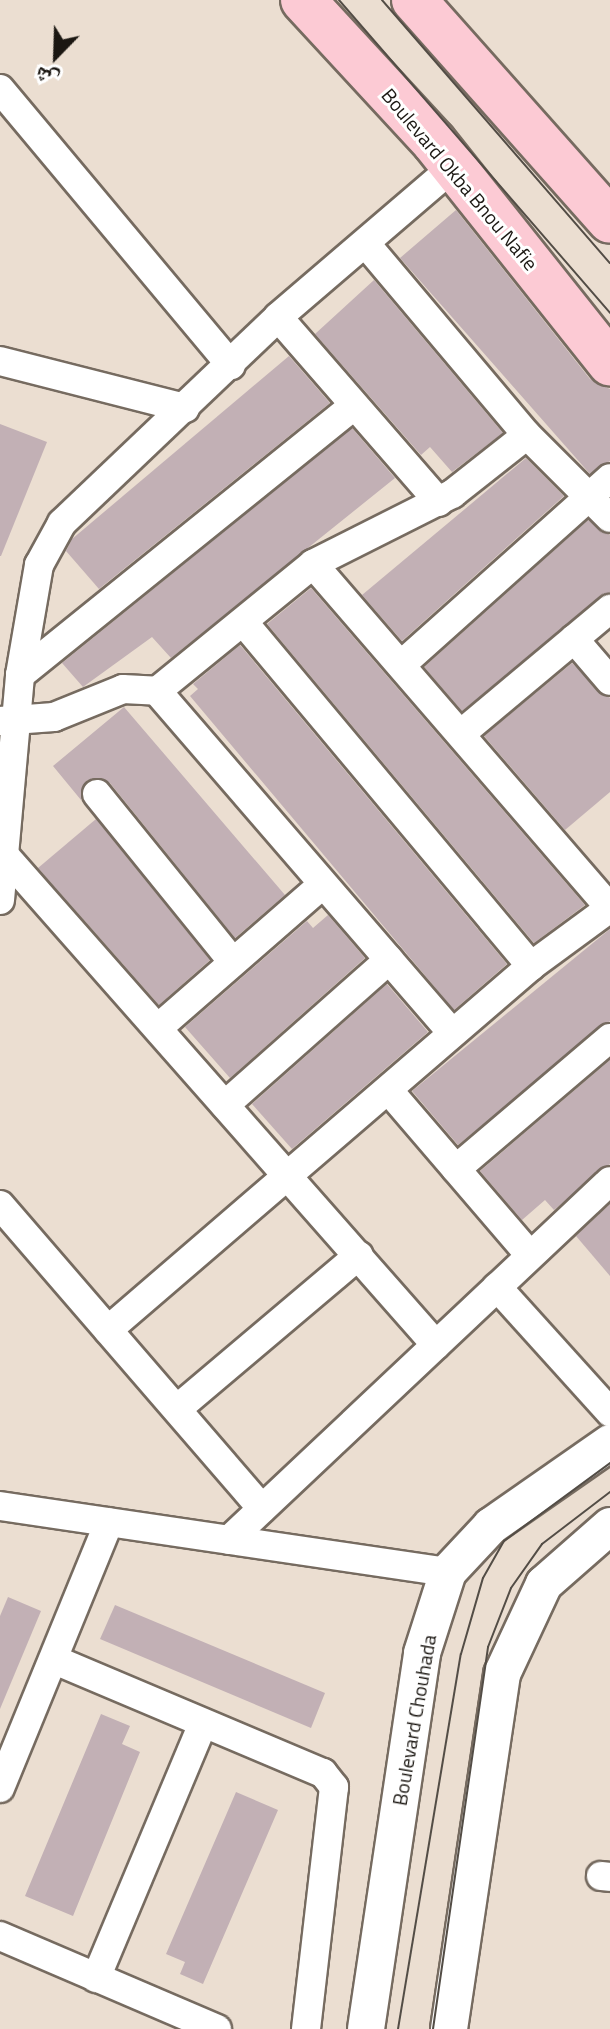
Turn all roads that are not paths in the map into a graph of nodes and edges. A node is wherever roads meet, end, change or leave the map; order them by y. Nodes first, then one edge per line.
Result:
1 (303, 0) edge
2 (414, 0) edge
3 (0, 89) edge
4 (453, 167) junction
5 (610, 221) edge
6 (366, 244) junction
7 (278, 317) junction
8 (0, 361) edge
9 (610, 363) edge
10 (231, 365) junction
11 (353, 406) junction
12 (185, 408) junction
13 (527, 435) junction
14 (600, 486) edge
15 (439, 502) junction
16 (610, 518) edge
17 (313, 564) junction
18 (610, 609) edge
19 (245, 624) junction
20 (574, 639) junction
21 (401, 665) junction
22 (20, 675) junction
23 (610, 681) edge
24 (157, 691) junction
25 (10, 722) edge
26 (463, 732) junction
27 (97, 794) dead end
28 (7, 858) junction
29 (322, 885) junction
30 (0, 900) edge
31 (610, 908) edge
32 (389, 960) junction
33 (233, 962) junction
34 (531, 966) junction
35 (158, 1028) junction
36 (452, 1033) junction
37 (610, 1038) edge
38 (390, 1092) junction
39 (225, 1105) junction
40 (456, 1169) junction
41 (286, 1175) junction
42 (610, 1181) edge
43 (0, 1205) edge
44 (528, 1253) junction
45 (359, 1255) junction
46 (497, 1287) junction
47 (108, 1330) junction
48 (436, 1345) junction
49 (177, 1409) junction
50 (610, 1412) edge
51 (610, 1443) edge
52 (0, 1506) edge
53 (262, 1508) junction
54 (109, 1522) junction
55 (610, 1526) edge
56 (229, 1540) junction
57 (448, 1572) junction
58 (55, 1660) junction
59 (203, 1724) junction
60 (0, 1788) edge
61 (0, 1936) edge
62 (96, 1978) junction
63 (217, 2029) edge
64 (306, 2029) edge
65 (366, 2029) edge
66 (449, 2029) edge

1 - 4 main road, Boulevard Okba Bnou Nafie
2 - 5 main road
3 - 10 street
4 - 6 street
4 - 9 main road, Boulevard Okba Bnou Nafie
6 - 7 street
6 - 13 street
7 - 10 street
7 - 11 street
8 - 12 street
10 - 12 street
11 - 15 street
11 - 22 street
12 - 22 street
13 - 14 street
13 - 15 street
14 - 16 street
14 - 21 street
15 - 17 street
17 - 19 street
17 - 21 street
18 - 20 street
19 - 24 street
19 - 34 street
20 - 23 street
20 - 26 street
21 - 26 street
22 - 25 street
24 - 25 street
24 - 29 street
25 - 28 street
26 - 31 street
27 - 33 street
28 - 30 street
28 - 35 street
29 - 32 street
29 - 33 street
31 - 34 street
32 - 36 street
32 - 39 street
33 - 35 street
34 - 36 street
35 - 39 street
36 - 38 street
37 - 40 street
38 - 40 street
38 - 41 street
39 - 41 street
40 - 44 street
41 - 45 street
41 - 47 street
42 - 44 street
43 - 47 street
44 - 46 street
45 - 48 street
45 - 49 street
46 - 48 street
46 - 50 street
47 - 49 street
48 - 53 street
49 - 53 street
51 - 57 street, Boulevard Chouhada
52 - 54 street
53 - 56 street
54 - 56 street
54 - 58 street
55 - 66 street
56 - 57 street
57 - 65 street, Boulevard Chouhada
58 - 59 street
58 - 60 street
59 - 62 street
59 - 64 street
61 - 62 street
62 - 63 street

